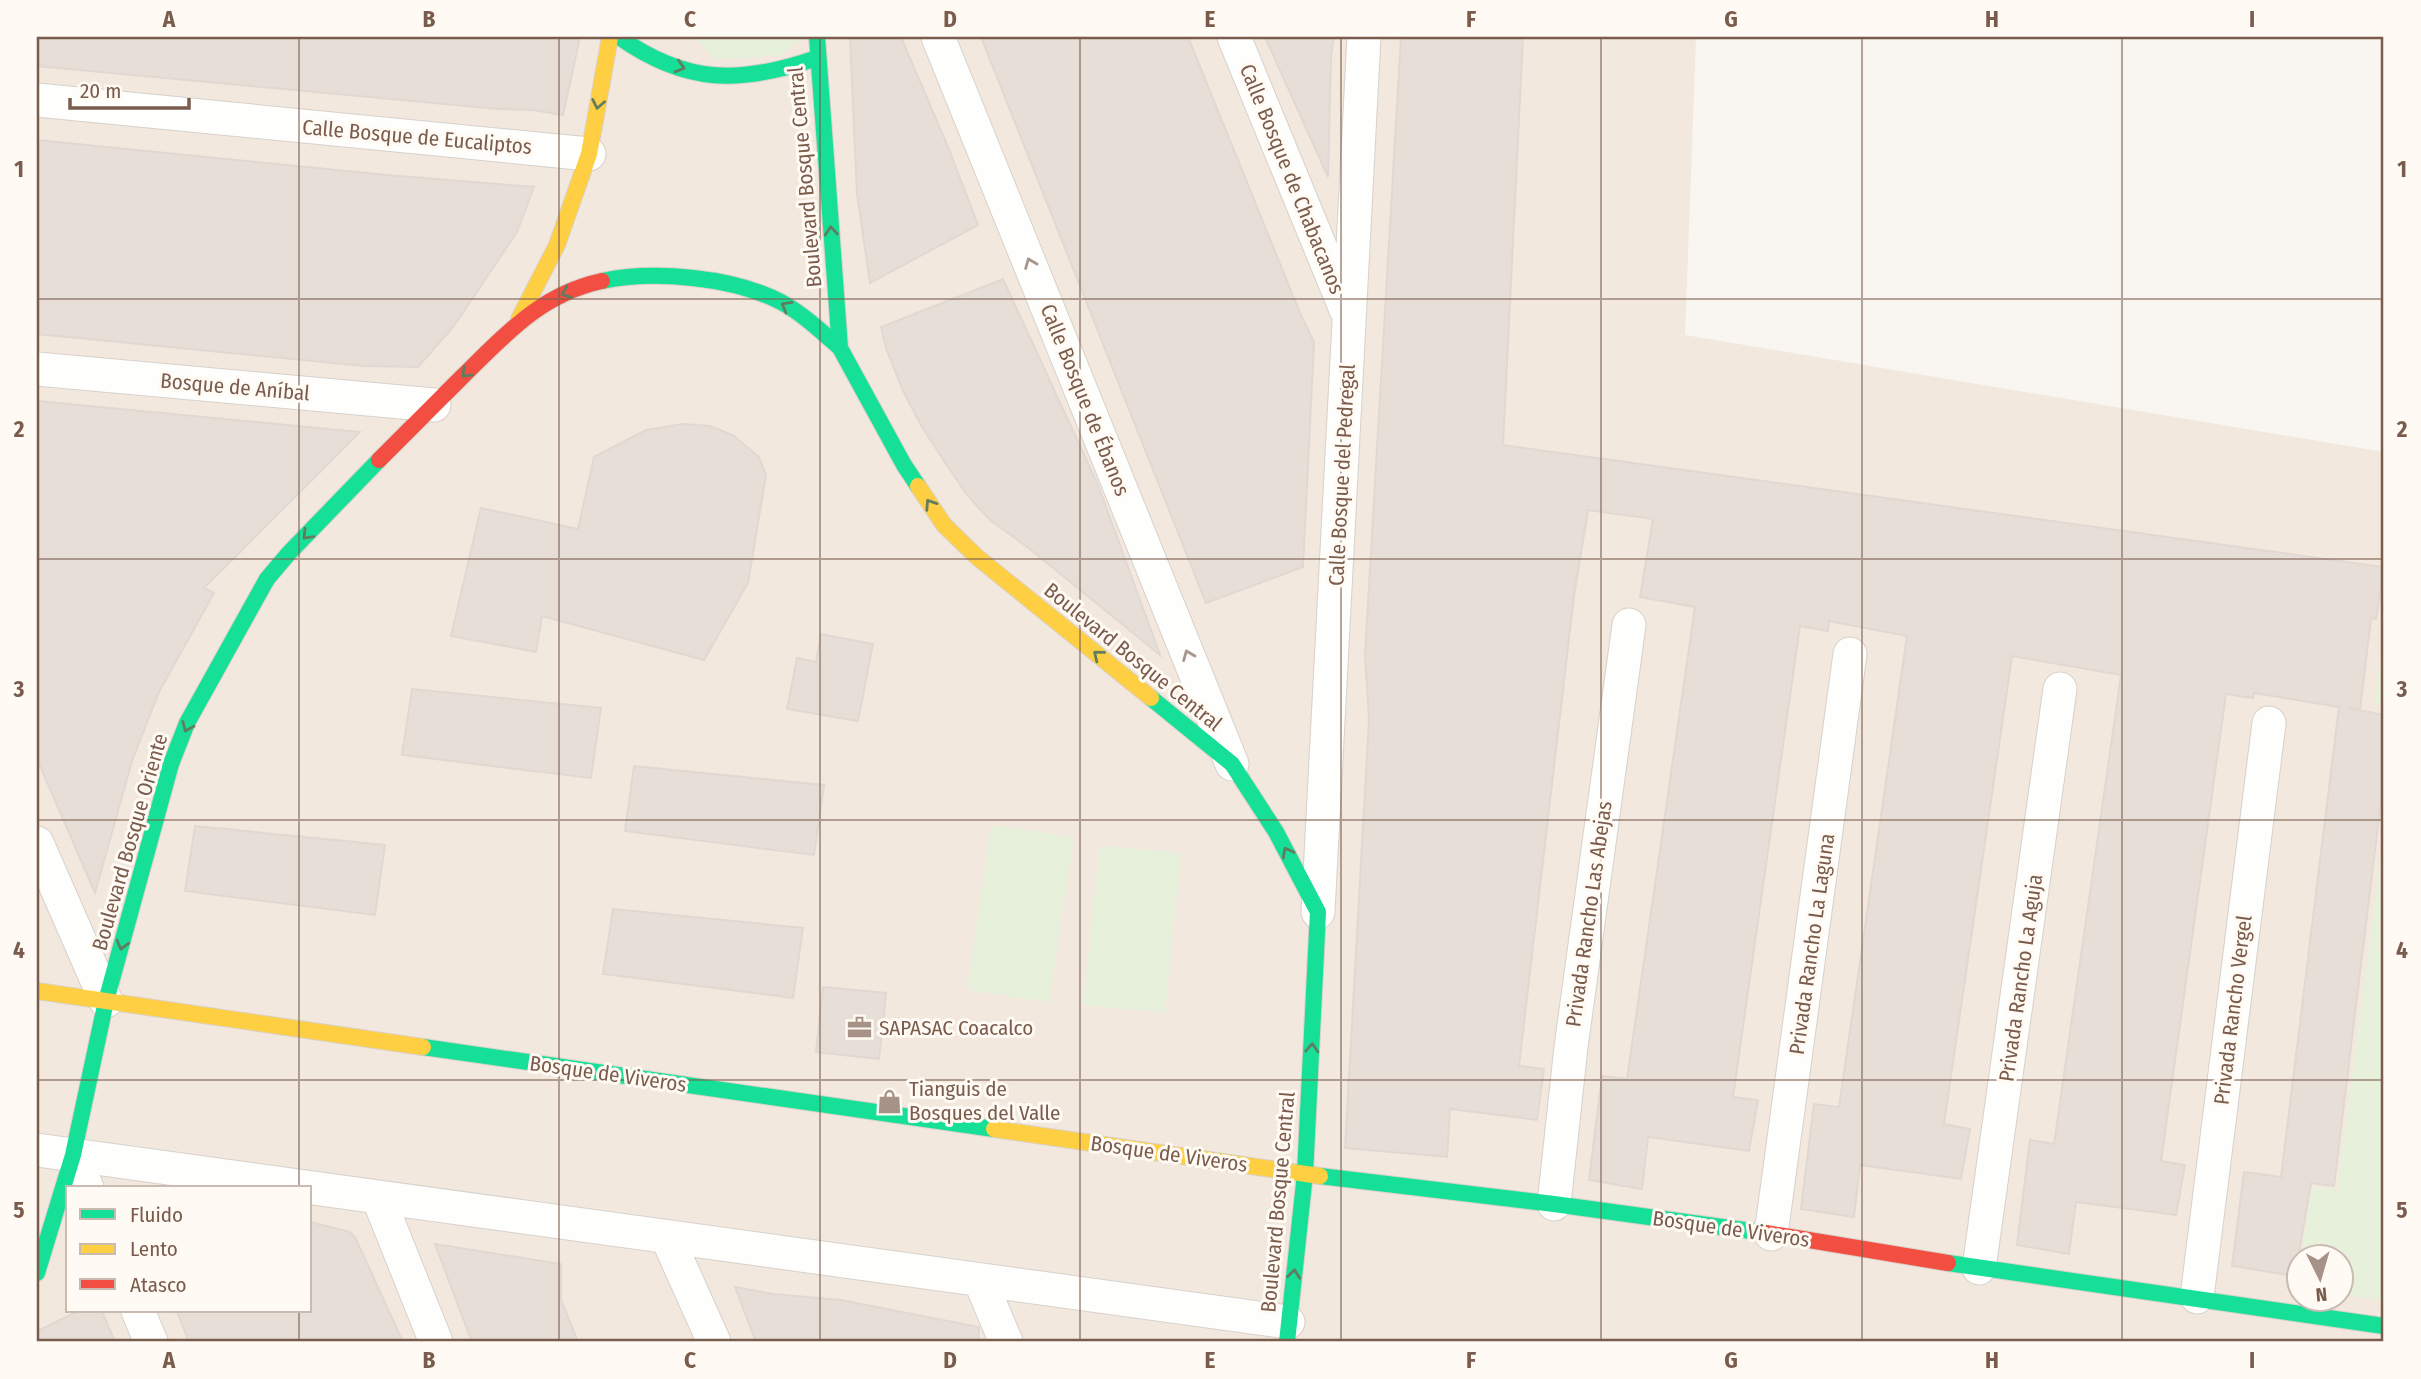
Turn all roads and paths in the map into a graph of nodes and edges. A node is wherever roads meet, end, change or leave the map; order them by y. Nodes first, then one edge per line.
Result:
1 (610, 37) edge
2 (619, 37) edge
3 (817, 37) edge
4 (938, 37) edge
5 (1234, 37) edge
6 (1364, 37) edge
7 (817, 58) junction
8 (37, 100) edge
9 (589, 154) junction
10 (1350, 321) junction
11 (515, 326) junction
12 (840, 348) junction
13 (37, 369) edge
14 (434, 405) junction
15 (1629, 625) dead end
16 (1850, 654) dead end
17 (2060, 689) dead end
18 (2269, 723) dead end
19 (1232, 764) junction
20 (37, 843) edge
21 (1318, 912) junction
22 (37, 991) edge
23 (106, 1001) junction
24 (37, 1150) edge
25 (73, 1155) junction
26 (1305, 1174) junction
27 (86, 1186) edge
28 (298, 1186) edge
29 (312, 1188) edge
30 (378, 1197) junction
31 (1553, 1204) junction
32 (1771, 1234) junction
33 (667, 1237) junction
34 (1979, 1268) junction
35 (37, 1273) edge
36 (980, 1280) junction
37 (2197, 1297) junction
38 (138, 1312) edge
39 (2384, 1326) edge
40 (1287, 1332) edge
41 (151, 1342) edge
42 (436, 1342) edge
43 (714, 1342) edge
44 (1006, 1342) edge

1 -> 9 street
2 -> 7 street
3 - 7 street, Boulevard Bosque Central
19 -> 4 street, Calle Bosque de Ébanos
5 - 10 street, Calle Bosque de Chabacanos
6 - 10 street, Calle Bosque del Pedregal
12 -> 7 street, Boulevard Bosque Central
8 - 9 street, Calle Bosque de Eucaliptos
9 - 11 street
10 - 21 street, Calle Bosque del Pedregal
12 -> 11 street
11 -> 14 street, Boulevard Bosque Oriente
19 -> 12 street, Boulevard Bosque Central
13 - 14 street, Bosque de Aníbal
14 -> 23 street, Boulevard Bosque Oriente
15 - 31 street, Privada Rancho Las Abejas
16 - 32 street, Privada Rancho La Laguna
17 - 34 street, Privada Rancho La Aguja
18 - 37 street, Privada Rancho Vergel
21 -> 19 street, Boulevard Bosque Central
20 - 23 street
26 -> 21 street, Boulevard Bosque Central
22 - 23 street, Bosque de Viveros
23 - 25 street, Boulevard Bosque Oriente
23 - 26 street, Bosque de Viveros
24 - 25 street
25 - 27 street
25 - 28 street
25 - 35 street, Boulevard Bosque Oriente
26 - 31 street, Bosque de Viveros
40 -> 26 street, Boulevard Bosque Central
29 - 30 street
30 - 33 street
30 - 42 street
31 - 32 street, Bosque de Viveros
32 - 34 street, Bosque de Viveros
33 - 36 street
33 - 43 street
34 - 37 street, Bosque de Viveros
36 - 40 street
36 - 44 street
37 - 39 street, Bosque de Viveros
38 - 41 street

